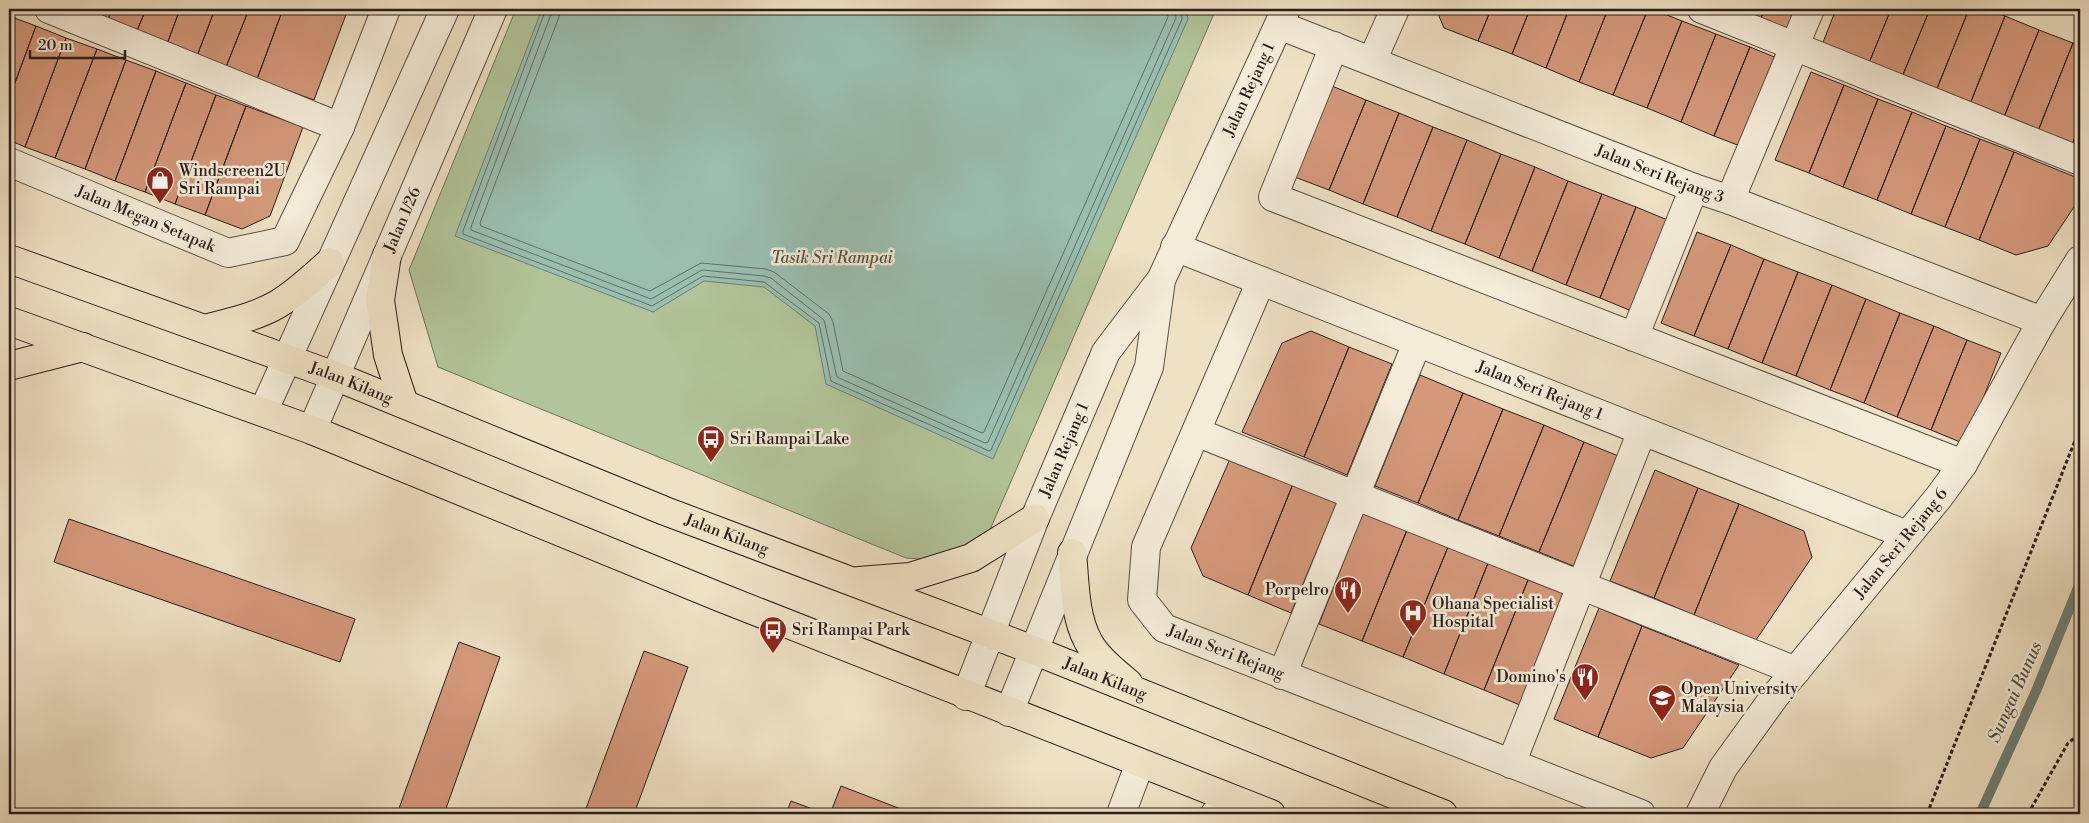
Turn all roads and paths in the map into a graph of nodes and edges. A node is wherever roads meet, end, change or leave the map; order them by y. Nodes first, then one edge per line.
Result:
1 (49, 9) edge
2 (386, 9) edge
3 (444, 9) edge
4 (493, 9) edge
5 (1395, 9) edge
6 (1702, 9) edge
7 (1810, 9) edge
8 (1283, 17) edge
9 (1795, 45) junction
10 (1334, 46) junction
11 (1372, 61) junction
12 (340, 126) junction
13 (2080, 161) edge
14 (9, 162) edge
15 (1694, 188) junction
16 (1730, 200) junction
17 (1175, 247) junction
18 (387, 255) junction
19 (9, 260) edge
20 (2080, 260) edge
21 (330, 262) junction
22 (1161, 280) junction
23 (1261, 281) junction
24 (9, 320) edge
25 (2042, 321) junction
26 (205, 329) junction
27 (1634, 337) junction
28 (1417, 343) junction
29 (83, 347) junction
30 (287, 358) junction
31 (9, 366) edge
32 (335, 376) junction
33 (404, 404) junction
34 (262, 412) junction
35 (2080, 428) edge
36 (312, 430) junction
37 (1642, 431) junction
38 (1196, 432) junction
39 (1963, 464) junction
40 (1355, 496) junction
41 (1035, 518) junction
42 (1906, 535) junction
43 (1072, 553) junction
44 (852, 582) junction
45 (1581, 586) junction
46 (989, 634) junction
47 (1033, 650) junction
48 (1796, 671) junction
49 (1282, 675) junction
50 (1141, 693) junction
51 (966, 696) junction
52 (1009, 712) junction
53 (2080, 734) edge
54 (1140, 763) junction
55 (1511, 764) junction
56 (1224, 807) edge
57 (1121, 814) edge
58 (1271, 814) edge
59 (1443, 814) edge
60 (1640, 814) edge
61 (1700, 814) edge
62 (1927, 814) edge
63 (2028, 814) edge

1 - 12 street
2 - 12 street
3 - 21 street
4 - 18 street, Jalan 1/26
5 - 11 street
6 - 9 street
7 - 9 street
8 - 10 street, Jalan Seri Rejang 3
8 - 17 street, Jalan Rejang 1
9 - 13 street
9 - 16 street
10 - 11 street, Jalan Seri Rejang 3
10 - 27 street
11 - 15 street, Jalan Seri Rejang 3
12 - 14 street, Jalan Megan Setapak
15 - 16 street, Jalan Seri Rejang 3
15 - 27 street
16 - 25 street, Jalan Seri Rejang 3
17 - 22 street, Jalan Rejang 1
17 - 23 street, Jalan Seri Rejang 1
18 - 32 street, Jalan 1/26
18 - 33 main road
19 - 26 main road, Jalan Kilang
20 - 25 street, Jalan Seri Rejang 6
21 - 26 main road
21 - 30 street
22 - 41 street, Jalan Rejang 1
22 - 43 street, Jalan Rejang 1
23 - 28 street, Jalan Seri Rejang 1
23 - 38 street, Jalan Seri Rejang
24 - 29 main road
25 - 39 street, Jalan Seri Rejang 6
26 - 30 main road, Jalan Kilang
27 - 39 street
28 - 37 street, Jalan Seri Rejang 1
28 - 40 street
29 - 31 main road
29 - 34 main road
30 - 32 main road, Jalan Kilang
30 - 34 street
32 - 33 main road, Jalan Kilang
32 - 36 street, Jalan 1/26
33 - 44 main road, Jalan Kilang
34 - 36 main road
35 - 62 path
36 - 51 main road
37 - 42 street, Jalan Seri Rejang 1
37 - 45 street
38 - 40 street
38 - 49 street, Jalan Seri Rejang
39 - 42 street, Jalan Seri Rejang 6
40 - 45 street
40 - 49 street
41 - 44 main road
41 - 46 street, Jalan Rejang 1
42 - 48 street, Jalan Seri Rejang 6
43 - 47 street, Jalan Rejang 1
43 - 50 main road
44 - 46 main road, Jalan Kilang
45 - 48 street
45 - 55 street
46 - 47 main road, Jalan Kilang
46 - 51 street, Jalan Rejang 1
47 - 50 main road, Jalan Kilang
47 - 52 street, Jalan Rejang 1
48 - 61 street, Jalan Seri Rejang 6
49 - 55 street, Jalan Seri Rejang
50 - 59 main road, Jalan Kilang
51 - 52 main road
52 - 54 main road
53 - 63 path
54 - 56 main road
54 - 57 street
55 - 60 street, Jalan Seri Rejang
56 - 58 main road

